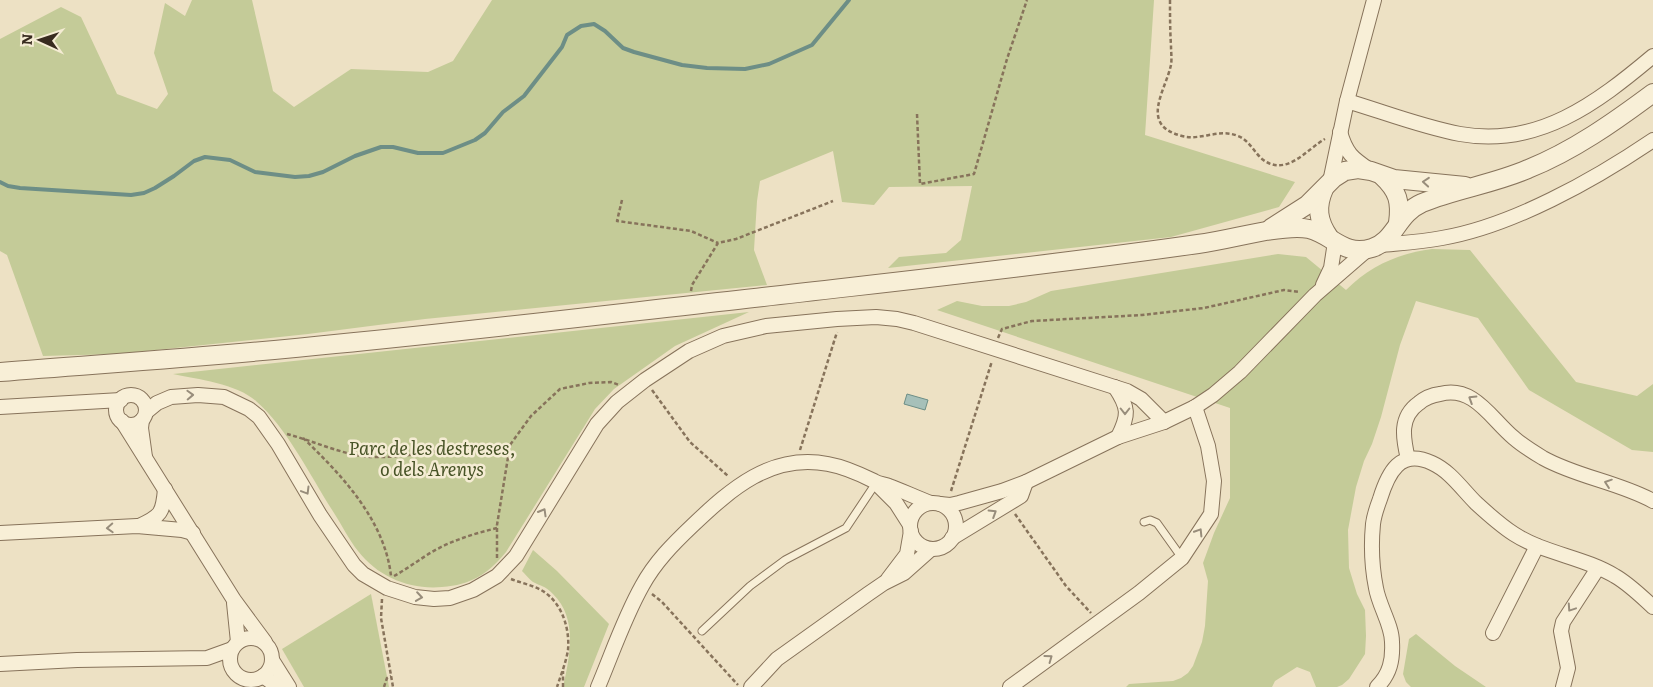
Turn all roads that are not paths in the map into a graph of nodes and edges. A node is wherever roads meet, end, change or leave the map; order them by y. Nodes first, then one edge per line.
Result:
1 (1374, 0) edge
2 (1653, 56) edge
3 (1653, 93) edge
4 (1347, 101) junction
5 (1340, 131) junction
6 (1653, 140) edge
7 (1376, 173) junction
8 (1327, 185) junction
9 (1471, 186) junction
10 (1398, 223) junction
11 (1266, 231) junction
12 (1332, 240) junction
13 (1374, 247) junction
14 (1321, 290) junction
15 (0, 372) edge
16 (1115, 387) junction
17 (120, 400) junction
18 (79, 402) junction
19 (0, 407) edge
20 (1195, 407) junction
21 (144, 416) junction
22 (119, 418) junction
23 (1164, 422) junction
24 (1118, 437) junction
25 (146, 458) junction
26 (1408, 459) junction
27 (876, 482) junction
28 (1026, 482) junction
29 (165, 490) junction
30 (1653, 502) edge
31 (936, 503) junction
32 (1144, 522) dead end
33 (137, 526) junction
34 (911, 528) junction
35 (0, 533) edge
36 (193, 533) junction
37 (952, 538) junction
38 (1537, 546) junction
39 (931, 549) junction
40 (1182, 558) junction
41 (1598, 568) junction
42 (884, 583) junction
43 (234, 600) junction
44 (1653, 607) edge
45 (702, 631) dead end
46 (1493, 633) dead end
47 (265, 642) junction
48 (235, 645) junction
49 (207, 658) junction
50 (272, 660) junction
51 (0, 664) edge
52 (235, 676) edge
53 (257, 681) edge
54 (744, 686) edge
55 (278, 687) edge
56 (289, 687) edge
57 (598, 687) edge
58 (1010, 687) edge
59 (1377, 687) edge
60 (1563, 687) edge

1 - 4 street
2 - 4 street
3 - 9 street
4 - 5 street
5 - 7 street
5 - 8 street
6 - 13 street
7 - 8 street
9 -> 7 street
7 - 10 street
8 - 11 street
8 - 12 street
9 - 10 street
10 - 13 street
11 - 12 street
11 - 15 street
12 - 13 street
12 - 14 street
13 - 14 street
14 - 20 street
21 -> 16 street
16 - 23 street
16 -> 24 street
17 - 18 street
17 - 21 street
17 - 22 street
18 - 19 street
18 - 22 street
20 - 23 street
40 -> 20 street
21 - 22 street
21 - 25 street
22 - 25 street
23 - 24 street
24 - 28 street
25 - 29 street
30 -> 26 street
26 - 38 street
26 - 59 street
27 - 31 street
27 - 34 street
27 - 45 lane
27 - 57 street
28 - 31 street
37 -> 28 street
29 - 33 street
29 - 36 street
31 - 34 street
31 - 37 street
32 - 40 lane
33 -> 35 street
33 - 36 street
34 - 39 street
34 - 42 street
36 - 43 street
37 - 39 street
38 - 41 street
38 - 46 street
39 - 42 street
58 -> 40 street
41 - 44 street
41 -> 60 street
42 - 54 street
43 - 47 street
43 - 48 street
47 - 48 street
47 - 50 street
48 - 49 street
48 - 52 street
49 - 51 street
49 - 52 street
50 - 53 street
50 - 56 street
52 - 53 street
53 - 55 street

